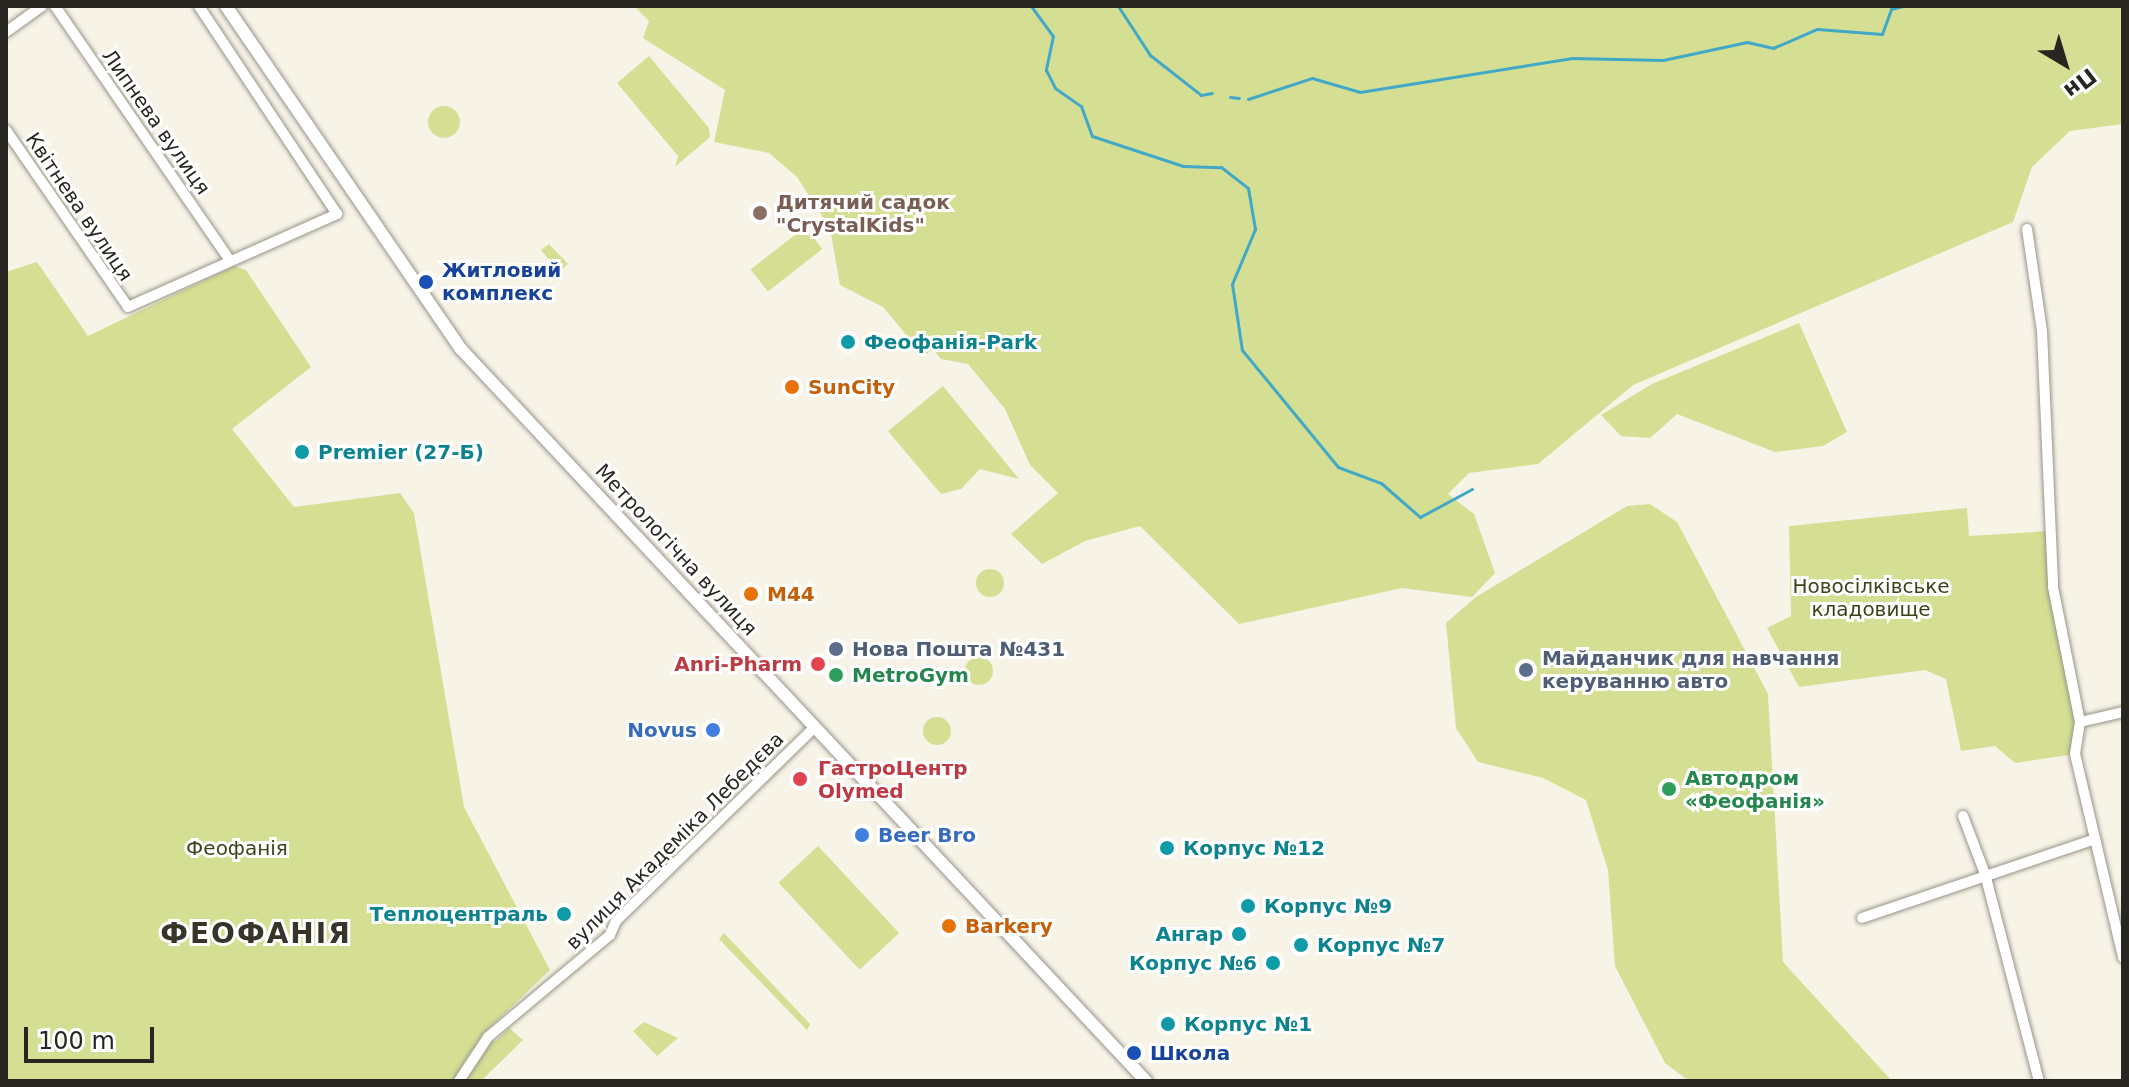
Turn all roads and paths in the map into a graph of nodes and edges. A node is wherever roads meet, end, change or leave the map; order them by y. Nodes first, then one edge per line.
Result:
1 (42, 6) edge
2 (55, 6) edge
3 (199, 6) edge
4 (226, 6) edge
5 (6, 32) edge
6 (6, 130) edge
7 (2027, 229) dead end
8 (228, 258) junction
9 (2123, 712) edge
10 (2080, 722) junction
11 (815, 727) junction
12 (1963, 816) dead end
13 (2095, 839) junction
14 (1985, 874) junction
15 (1862, 918) dead end
16 (2123, 957) edge
17 (459, 1081) edge
18 (1146, 1081) edge
19 (2039, 1081) edge

1 - 5 street
2 - 8 street, Липнева вулиця
3 - 8 street
4 - 11 street, Метрологічна вулиця
6 - 8 street, Квітнева вулиця
7 - 10 street
9 - 10 street
10 - 13 street
11 - 17 street, вулиця Академіка Лебедєва
11 - 18 street, Метрологічна вулиця
12 - 14 street
13 - 14 street
13 - 16 street
14 - 15 street
14 - 19 street

